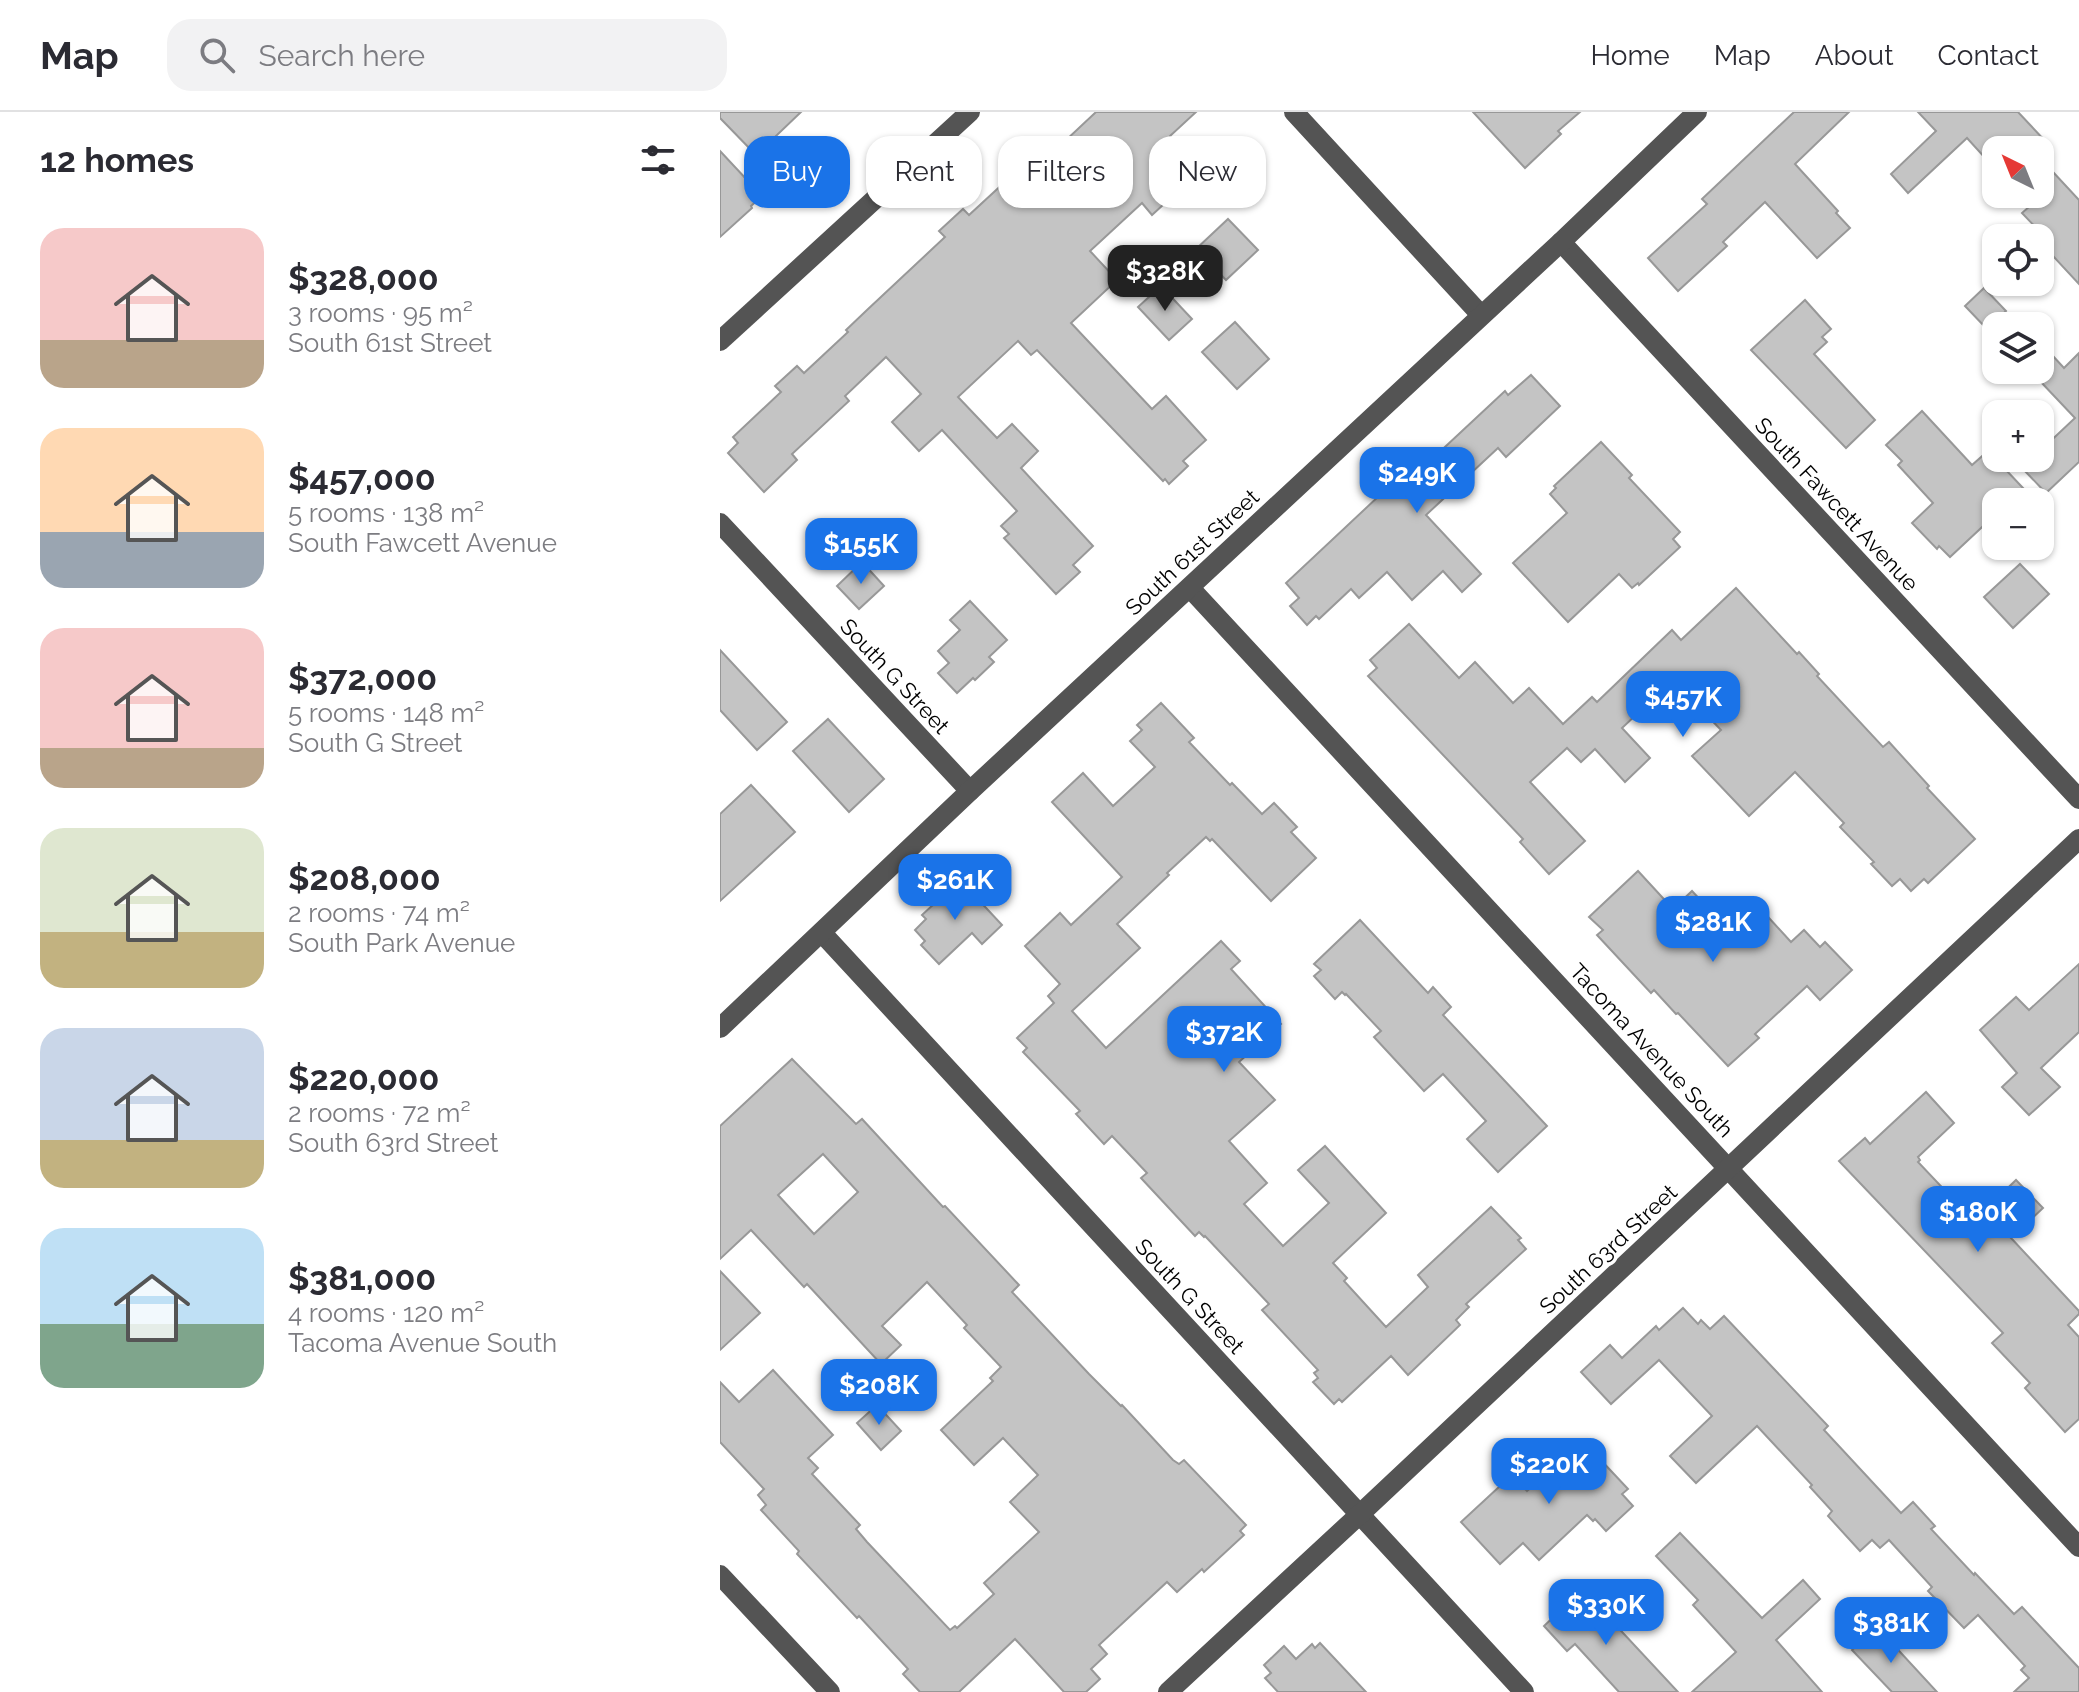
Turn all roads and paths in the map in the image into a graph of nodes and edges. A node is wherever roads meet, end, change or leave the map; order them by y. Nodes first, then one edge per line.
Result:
1 (970, 112) edge
2 (1294, 112) edge
3 (1697, 112) edge
4 (1561, 242) junction
5 (1481, 315) junction
6 (720, 341) edge
7 (720, 523) edge
8 (1190, 588) junction
9 (970, 791) junction
10 (2079, 799) edge
11 (2079, 839) edge
12 (822, 933) junction
13 (720, 1028) edge
14 (1729, 1168) junction
15 (1359, 1515) junction
16 (2079, 1547) edge
17 (720, 1575) edge
18 (830, 1692) edge
19 (1168, 1692) edge
20 (1524, 1692) edge

1 - 6 street
2 - 5 street
3 - 4 street, South 61st Street
4 - 5 street, South 61st Street
4 - 10 street, South Fawcett Avenue
5 - 8 street, South 61st Street
7 - 9 street, South G Street
8 - 9 street, South 61st Street
8 - 14 street, Tacoma Avenue South
9 - 12 street, South 61st Street
11 - 14 street, South 63rd Street
12 - 13 street, South 61st Street
12 - 15 street, South G Street
14 - 15 street, South 63rd Street
14 - 16 street, Tacoma Avenue South
15 - 19 street, South 63rd Street
15 - 20 street, South G Street
17 - 18 street

